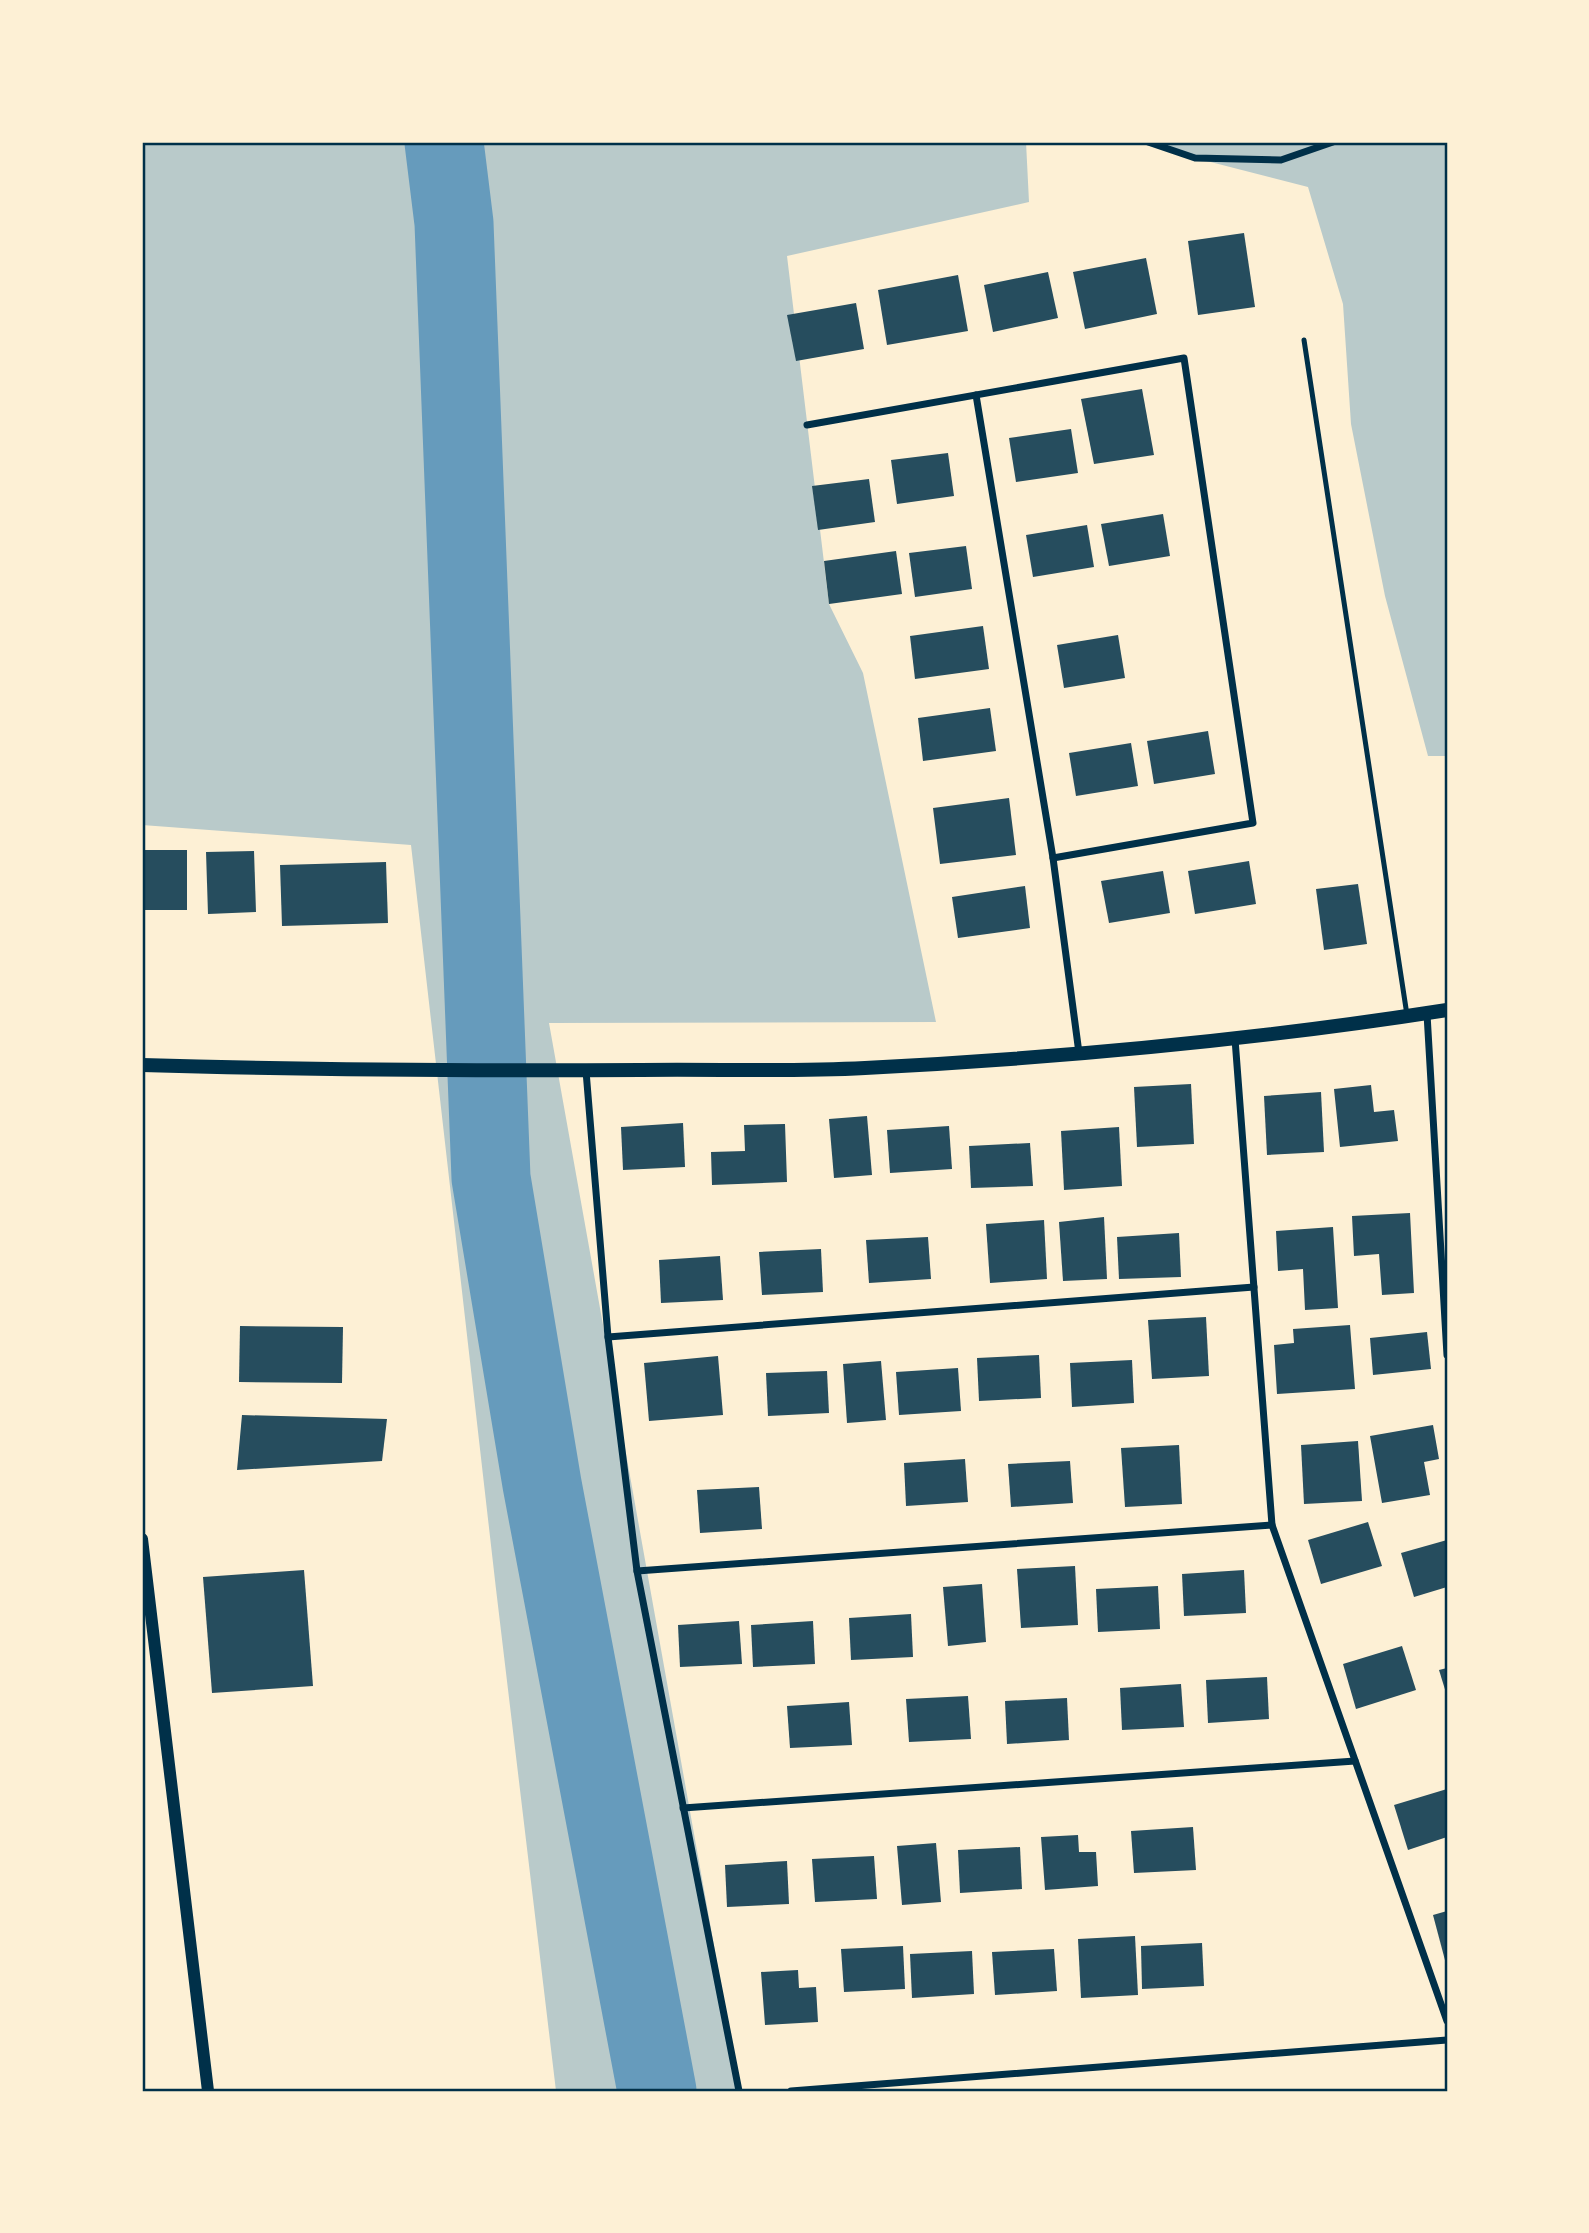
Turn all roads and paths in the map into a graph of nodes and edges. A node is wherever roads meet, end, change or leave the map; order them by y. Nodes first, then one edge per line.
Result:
1 (1148, 142) edge
2 (1333, 142) edge
3 (1304, 340) dead end
4 (976, 395) junction
5 (807, 425) dead end
6 (1053, 858) junction
7 (1447, 1010) edge
8 (1427, 1014) junction
9 (1407, 1017) junction
10 (1235, 1038) junction
11 (1079, 1053) junction
12 (142, 1065) edge
13 (586, 1070) junction
14 (1254, 1287) junction
15 (608, 1337) junction
16 (1447, 1355) edge
17 (1272, 1525) junction
18 (142, 1539) edge
19 (637, 1571) junction
20 (1355, 1761) junction
21 (683, 1808) junction
22 (1447, 2021) edge
23 (1447, 2040) edge
24 (208, 2091) edge
25 (739, 2091) edge
26 (791, 2091) edge

1 - 2 street
3 - 9 lane
4 - 5 street
4 - 6 street
4 - 6 street
6 - 11 street
7 - 8 main road
8 - 9 main road
8 - 16 street
9 - 10 main road
10 - 11 main road
10 - 14 street
11 - 13 main road
12 - 13 main road
13 - 15 street
14 - 15 street
14 - 17 street
15 - 19 street
17 - 19 street
17 - 20 street
18 - 24 street
19 - 21 street
20 - 21 street
20 - 22 street
21 - 25 street
23 - 26 street

